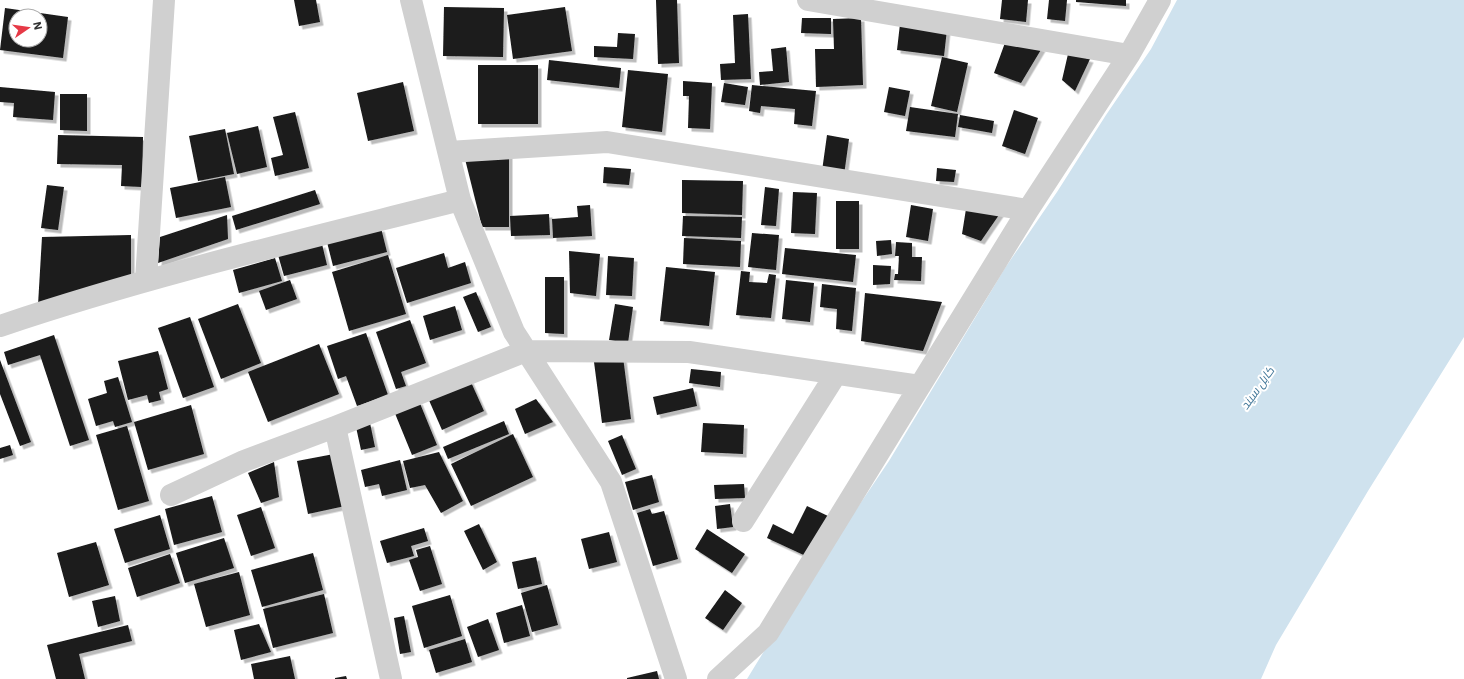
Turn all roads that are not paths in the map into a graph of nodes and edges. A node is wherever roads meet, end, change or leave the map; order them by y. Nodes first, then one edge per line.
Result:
1 (164, 0) edge
2 (411, 0) edge
3 (808, 0) edge
4 (1160, 0) edge
5 (1129, 55) junction
6 (449, 152) junction
7 (460, 200) junction
8 (1028, 210) junction
9 (146, 280) junction
10 (0, 326) edge
11 (526, 351) junction
12 (836, 374) junction
13 (920, 386) junction
14 (335, 427) junction
15 (171, 495) dead end
16 (743, 521) dead end
17 (391, 679) edge
18 (676, 679) edge
19 (718, 679) edge

1 - 9 street
2 - 6 street
3 - 5 street
4 - 5 street
5 - 8 street
6 - 7 street
6 - 8 street
7 - 9 street
7 - 11 street
8 - 13 street
9 - 10 street
11 - 12 street
11 - 14 street
11 - 18 street
12 - 13 street
12 - 16 street
13 - 19 street
14 - 15 street
14 - 17 street

